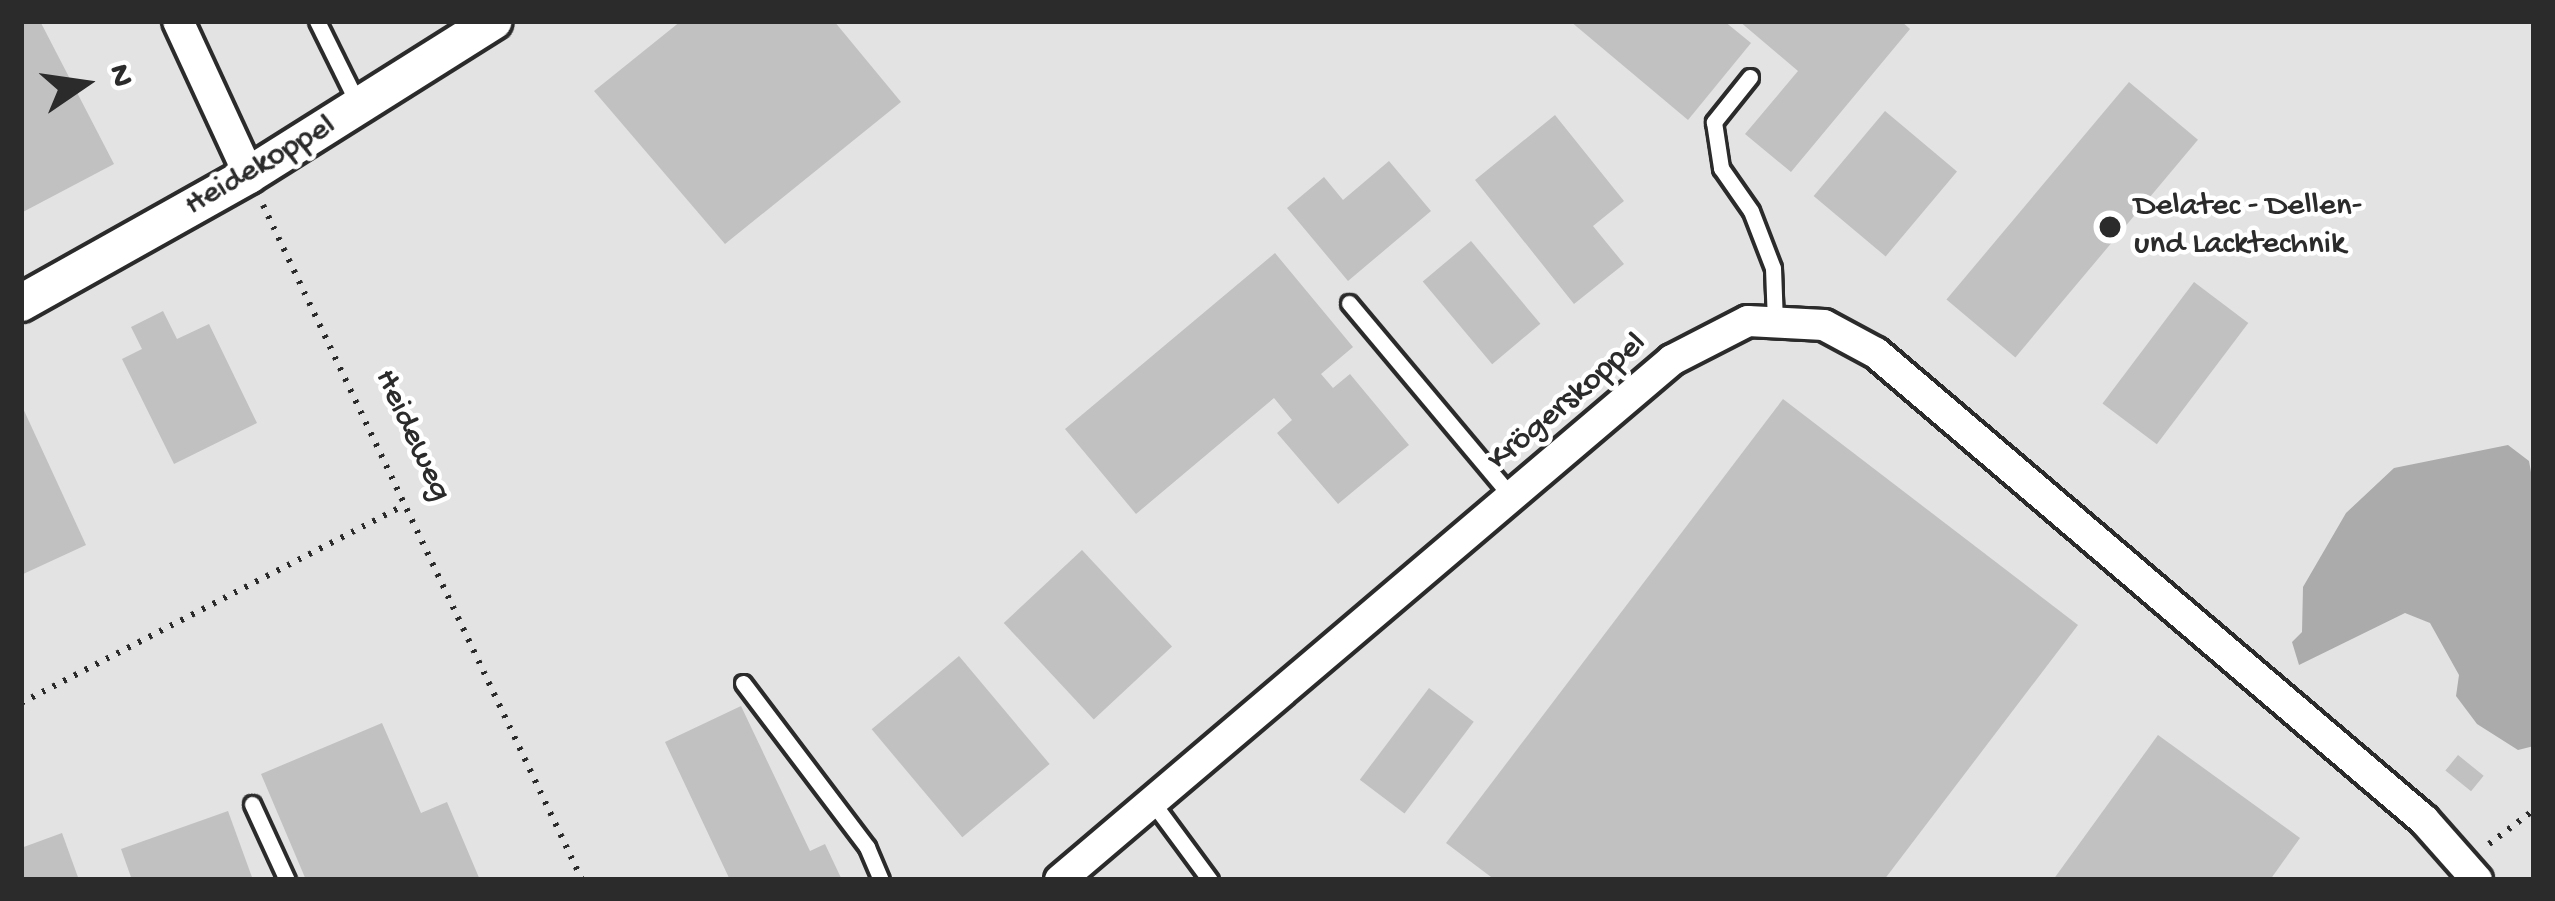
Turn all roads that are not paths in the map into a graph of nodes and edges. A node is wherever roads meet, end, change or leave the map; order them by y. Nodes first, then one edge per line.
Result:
1 (178, 21) edge
2 (316, 21) edge
3 (494, 21) edge
4 (1750, 77) dead end
5 (360, 109) junction
6 (249, 176) junction
7 (21, 303) edge
8 (1349, 303) dead end
9 (1775, 322) junction
10 (1512, 497) junction
11 (743, 683) dead end
12 (1153, 803) junction
13 (252, 804) dead end
14 (2474, 873) edge
15 (286, 880) edge
16 (881, 880) edge
17 (1060, 880) edge
18 (1210, 880) edge

1 - 6 street
2 - 5 lane
3 - 5 street, Heidekoppel
4 - 9 lane
5 - 6 street, Heidekoppel
6 - 7 street, Heidekoppel
8 - 10 lane
9 - 10 street, Krögerskoppel
9 - 14 street, Krögerskoppel
10 - 12 street, Krögerskoppel
11 - 16 lane
12 - 17 street, Krögerskoppel
12 - 18 lane
13 - 15 lane

